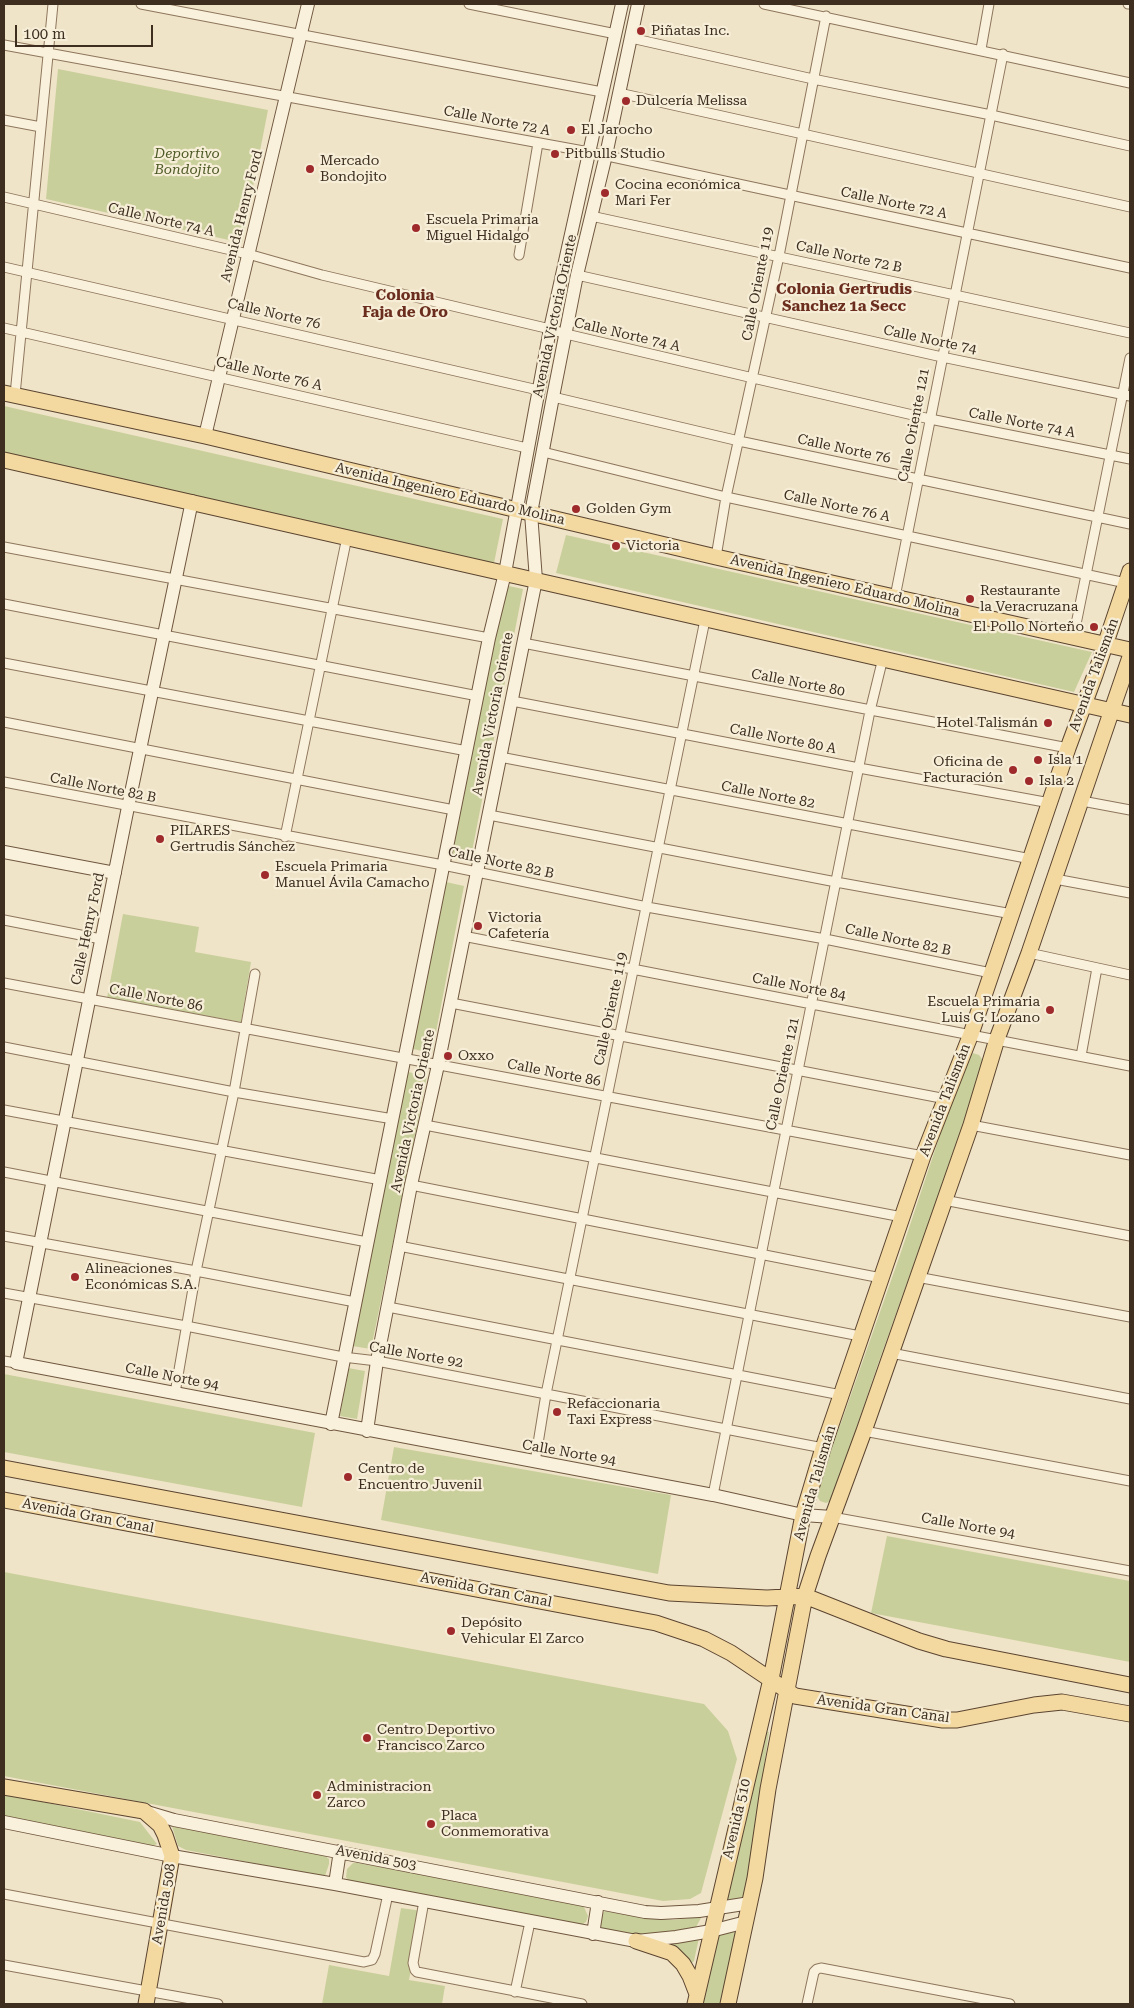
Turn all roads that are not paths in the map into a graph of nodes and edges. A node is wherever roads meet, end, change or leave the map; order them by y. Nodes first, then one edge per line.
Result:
1 (53, 4) edge
2 (141, 4) edge
3 (308, 4) edge
4 (469, 4) edge
5 (622, 4) edge
6 (638, 4) edge
7 (764, 4) edge
8 (989, 4) edge
9 (826, 16) junction
10 (616, 34) junction
11 (301, 35) junction
12 (631, 38) junction
13 (4, 45) edge
14 (981, 49) junction
15 (48, 52) junction
16 (1003, 54) junction
17 (813, 79) junction
18 (1130, 82) edge
19 (602, 92) junction
20 (619, 93) junction
21 (287, 95) junction
22 (991, 115) junction
23 (4, 120) edge
24 (41, 127) junction
25 (802, 133) junction
26 (538, 143) junction
27 (1130, 146) edge
28 (590, 152) junction
29 (606, 155) junction
30 (980, 173) junction
31 (790, 194) junction
32 (4, 197) edge
33 (33, 204) junction
34 (1130, 207) edge
35 (592, 216) junction
36 (968, 233) junction
37 (248, 254) junction
38 (519, 255) dead end
39 (779, 256) junction
40 (4, 267) edge
41 (1130, 268) edge
42 (27, 272) junction
43 (577, 275) junction
44 (955, 295) junction
45 (766, 317) junction
46 (232, 319) junction
47 (4, 328) edge
48 (550, 329) junction
49 (22, 332) junction
50 (1130, 333) edge
51 (566, 334) junction
52 (942, 357) junction
53 (1130, 358) edge
54 (218, 376) junction
55 (753, 378) junction
56 (538, 390) junction
57 (10, 394) edge
58 (1126, 395) edge
59 (553, 397) junction
60 (930, 419) junction
61 (205, 436) junction
62 (740, 441) junction
63 (527, 448) junction
64 (543, 452) junction
65 (1110, 455) junction
66 (1130, 460) edge
67 (4, 461) edge
68 (918, 478) junction
69 (726, 497) junction
70 (192, 502) junction
71 (516, 510) junction
72 (532, 513) junction
73 (1097, 517) junction
74 (1130, 524) edge
75 (906, 535) junction
76 (347, 537) junction
77 (4, 547) edge
78 (716, 557) junction
79 (505, 573) junction
80 (1086, 574) junction
81 (1128, 577) edge
82 (176, 579) junction
83 (536, 580) junction
84 (895, 597) junction
85 (4, 604) edge
86 (332, 608) junction
87 (705, 620) junction
88 (164, 635) junction
89 (489, 638) junction
90 (1073, 639) junction
91 (523, 643) junction
92 (1105, 645) junction
93 (1130, 650) edge
94 (1130, 657) edge
95 (883, 658) junction
96 (4, 663) edge
97 (321, 665) junction
98 (1095, 675) junction
99 (692, 676) junction
100 (1120, 684) junction
101 (153, 692) junction
102 (478, 696) junction
103 (512, 701) junction
104 (1084, 703) junction
105 (870, 711) junction
106 (1112, 711) junction
107 (1130, 715) edge
108 (4, 722) edge
109 (310, 722) junction
110 (682, 733) junction
111 (1068, 748) junction
112 (141, 749) junction
113 (467, 751) junction
114 (500, 757) junction
115 (860, 768) junction
116 (297, 780) junction
117 (4, 782) edge
118 (670, 791) junction
119 (1082, 801) junction
120 (1050, 803) junction
121 (128, 807) junction
122 (454, 810) junction
123 (1130, 810) edge
124 (489, 814) junction
125 (848, 824) junction
126 (285, 837) junction
127 (658, 848) junction
128 (4, 852) edge
129 (1031, 859) junction
130 (443, 866) junction
131 (476, 872) junction
132 (115, 873) junction
133 (1055, 879) junction
134 (836, 882) junction
135 (1130, 893) edge
136 (647, 907) junction
137 (1012, 914) junction
138 (4, 920) edge
139 (463, 936) junction
140 (101, 939) junction
141 (825, 939) junction
142 (1029, 953) junction
143 (1097, 968) junction
144 (634, 969) junction
145 (991, 973) junction
146 (255, 974) dead end
147 (1130, 975) edge
148 (4, 983) edge
149 (89, 999) junction
150 (451, 1003) junction
151 (812, 1005) junction
152 (245, 1028) junction
153 (971, 1034) junction
154 (619, 1037) junction
155 (997, 1039) junction
156 (4, 1046) edge
157 (1081, 1056) junction
158 (406, 1059) junction
159 (77, 1060) junction
160 (438, 1065) junction
161 (1130, 1066) edge
162 (798, 1071) junction
163 (234, 1092) junction
164 (607, 1097) junction
165 (946, 1099) junction
166 (4, 1110) edge
167 (393, 1120) junction
168 (65, 1121) junction
169 (971, 1125) junction
170 (425, 1126) junction
171 (785, 1130) junction
172 (220, 1150) junction
173 (1130, 1155) edge
174 (923, 1156) junction
175 (594, 1158) junction
176 (4, 1172) edge
177 (381, 1180) junction
178 (53, 1182) junction
179 (411, 1185) junction
180 (773, 1192) junction
181 (944, 1200) junction
182 (209, 1211) junction
183 (902, 1217) junction
184 (582, 1219) junction
185 (4, 1236) edge
186 (1130, 1236) edge
187 (40, 1242) junction
188 (367, 1242) junction
189 (400, 1246) junction
190 (761, 1253) junction
191 (196, 1271) junction
192 (917, 1277) junction
193 (881, 1278) junction
194 (570, 1280) junction
195 (4, 1294) edge
196 (29, 1298) junction
197 (355, 1302) junction
198 (388, 1307) junction
199 (750, 1313) junction
200 (1130, 1317) edge
201 (186, 1326) junction
202 (860, 1336) junction
203 (558, 1341) junction
204 (891, 1353) junction
205 (343, 1357) junction
206 (377, 1361) junction
207 (10, 1362) edge
208 (737, 1373) junction
209 (174, 1393) junction
210 (546, 1394) junction
211 (841, 1395) junction
212 (1130, 1399) edge
213 (331, 1424) junction
214 (726, 1429) junction
215 (367, 1430) junction
216 (864, 1431) junction
217 (823, 1448) junction
218 (535, 1462) junction
219 (4, 1468) edge
220 (1130, 1481) edge
221 (713, 1495) junction
222 (4, 1500) edge
223 (803, 1515) junction
224 (832, 1517) junction
225 (1130, 1571) edge
226 (805, 1596) junction
227 (787, 1598) junction
228 (780, 1634) joint
229 (796, 1638) joint
230 (771, 1679) junction
231 (1130, 1685) edge
232 (787, 1690) junction
233 (1130, 1714) edge
234 (4, 1787) edge
235 (144, 1812) junction
236 (4, 1822) edge
237 (340, 1851) junction
238 (172, 1856) junction
239 (335, 1884) junction
240 (4, 1894) edge
241 (388, 1894) junction
242 (424, 1901) junction
243 (598, 1902) junction
244 (750, 1903) junction
245 (716, 1908) junction
246 (530, 1922) junction
247 (746, 1922) junction
248 (161, 1924) junction
249 (711, 1931) junction
250 (593, 1934) junction
251 (636, 1941) junction
252 (4, 1966) edge
253 (515, 1992) junction
254 (147, 1998) edge
255 (696, 1999) edge
256 (218, 2004) edge
257 (582, 2004) edge
258 (728, 2004) edge
259 (807, 2004) edge
260 (1010, 2004) edge

1 - 15 street
2 - 11 street
3 - 11 street, Avenida Henry Ford
4 - 10 street
5 - 10 street, Avenida Victoria Oriente
6 - 12 street, Avenida Victoria Oriente
7 - 9 street
8 - 14 street
9 - 14 street
9 - 17 street, Calle Oriente 119
10 - 19 street, Avenida Victoria Oriente
11 - 19 street
11 - 21 street, Avenida Henry Ford
12 - 17 street
12 - 20 street, Avenida Victoria Oriente
13 - 15 street, Calle Norte 72 A
14 - 16 street
15 - 21 street, Calle Norte 72 A
15 - 24 street
16 - 18 street
16 - 22 street, Calle Oriente 121
17 - 22 street
17 - 25 street, Calle Oriente 119
19 - 28 street, Avenida Victoria Oriente
20 - 25 street
20 - 29 street, Avenida Victoria Oriente
21 - 26 street, Calle Norte 72 A
21 - 37 street, Avenida Henry Ford
22 - 27 street
22 - 30 street, Calle Oriente 121
23 - 24 street
24 - 33 street
25 - 30 street
25 - 31 street, Calle Oriente 119
26 - 28 street, Calle Norte 72 A
26 - 38 street
28 - 29 street, Calle Norte 72 A
28 - 48 street, Avenida Victoria Oriente
29 - 31 street, Calle Norte 72 A
29 - 35 street, Avenida Victoria Oriente
30 - 34 street
30 - 36 street, Calle Oriente 121
31 - 36 street, Calle Norte 72 A
31 - 39 street, Calle Oriente 119
32 - 33 street, Calle Norte 74 A
33 - 37 street, Calle Norte 74 A
33 - 42 street
35 - 39 street, Calle Norte 72 B
35 - 43 street, Avenida Victoria Oriente
36 - 41 street, Calle Norte 72 A
36 - 44 street, Calle Oriente 121
37 - 46 street, Avenida Henry Ford
37 - 48 street, Calle Norte 74 A
39 - 44 street, Calle Norte 72 B
39 - 45 street, Calle Oriente 119
40 - 42 street, Calle Norte 76
42 - 46 street, Calle Norte 76
42 - 49 street
43 - 45 street, Calle Norte 74
43 - 51 street, Avenida Victoria Oriente
44 - 50 street, Calle Norte 72 B
44 - 52 street, Calle Oriente 121
45 - 52 street, Calle Norte 74
45 - 55 street, Calle Oriente 119
46 - 54 street, Avenida Henry Ford
46 - 56 street, Calle Norte 76
47 - 49 street, Calle Norte 76 A
48 - 51 street, Calle Norte 74 A
48 - 56 street, Avenida Victoria Oriente
49 - 54 street, Calle Norte 76 A
49 - 57 street
51 - 55 street, Calle Norte 74 A
51 - 59 street, Avenida Victoria Oriente
52 - 58 street, Calle Norte 74
52 - 60 street, Calle Oriente 121
53 - 58 street
54 - 61 street, Avenida Henry Ford
54 - 63 street, Calle Norte 76 A
55 - 60 street, Calle Norte 74 A
55 - 62 street, Calle Oriente 119
56 - 63 street, Avenida Victoria Oriente
57 - 61 main road, Avenida Ingeniero Eduardo Molina
58 - 65 street
59 - 62 street, Calle Norte 76
59 - 64 street, Avenida Victoria Oriente
60 - 65 street, Calle Norte 74 A
60 - 68 street, Calle Oriente 121
61 - 71 main road, Avenida Ingeniero Eduardo Molina
62 - 68 street, Calle Norte 76
62 - 69 street, Calle Oriente 119
63 - 71 street, Avenida Victoria Oriente
64 - 69 street, Calle Norte 76 A
64 - 72 street, Avenida Victoria Oriente
65 - 66 street, Calle Norte 74 A
65 - 73 street
67 - 70 main road
68 - 73 street, Calle Norte 76
68 - 75 street, Calle Oriente 121
69 - 75 street, Calle Norte 76 A
69 - 78 street, Calle Oriente 119
70 - 76 main road
70 - 82 street, Calle Henry Ford
71 - 72 main road, Avenida Ingeniero Eduardo Molina
71 - 79 street, Avenida Victoria Oriente
72 - 78 main road, Avenida Ingeniero Eduardo Molina
72 - 83 street, Avenida Victoria Oriente
73 - 74 street, Calle Norte 76
73 - 80 street
75 - 80 street, Calle Norte 76 A
75 - 84 street, Calle Oriente 121
76 - 79 main road
76 - 86 street
77 - 82 street
78 - 84 main road, Avenida Ingeniero Eduardo Molina
79 - 83 main road
79 - 89 street, Avenida Victoria Oriente
80 - 81 street, Calle Norte 76 A
80 - 90 street
81 - 92 main road, Avenida Talismán
82 - 86 street
82 - 88 street, Calle Henry Ford
83 - 87 main road
83 - 91 street, Avenida Victoria Oriente
84 - 90 main road, Avenida Ingeniero Eduardo Molina
85 - 88 street
86 - 89 street
86 - 97 street
87 - 95 main road
87 - 99 street, Calle Oriente 119
88 - 97 street
88 - 101 street, Calle Henry Ford
89 - 102 street, Avenida Victoria Oriente
90 - 92 main road, Avenida Ingeniero Eduardo Molina
91 - 99 street, Calle Norte 80
91 - 103 street, Avenida Victoria Oriente
92 - 93 main road, Avenida Ingeniero Eduardo Molina
92 - 98 main road, Avenida Talismán
94 - 100 main road, Avenida Talismán
95 - 104 main road
95 - 105 street, Calle Oriente 121
96 - 101 street
97 - 102 street
97 - 109 street
98 - 100 main road
98 - 104 main road, Avenida Talismán
99 - 105 street, Calle Norte 80
99 - 110 street, Calle Oriente 119
100 - 106 main road, Avenida Talismán
101 - 109 street
101 - 112 street, Calle Henry Ford
102 - 113 street, Avenida Victoria Oriente
103 - 110 street, Calle Norte 80 A
103 - 114 street, Avenida Victoria Oriente
104 - 106 main road
104 - 111 main road, Avenida Talismán
105 - 111 street, Calle Norte 80
105 - 115 street, Calle Oriente 121
106 - 107 main road
106 - 119 main road, Avenida Talismán
108 - 112 street
109 - 113 street
109 - 116 street
110 - 115 street, Calle Norte 80 A
110 - 118 street, Calle Oriente 119
111 - 120 main road, Avenida Talismán
112 - 116 street
112 - 121 street, Calle Henry Ford
113 - 122 street, Avenida Victoria Oriente
114 - 118 street, Calle Norte 82
114 - 124 street, Avenida Victoria Oriente
115 - 120 street, Calle Norte 80 A
115 - 125 street, Calle Oriente 121
116 - 122 street
116 - 126 street
117 - 121 street, Calle Norte 82 B
118 - 125 street, Calle Norte 82
118 - 127 street, Calle Oriente 119
119 - 123 street
119 - 133 main road, Avenida Talismán
120 - 129 main road, Avenida Talismán
121 - 126 street, Calle Norte 82 B
121 - 132 street, Calle Henry Ford
122 - 130 street, Avenida Victoria Oriente
124 - 127 street
124 - 131 street, Avenida Victoria Oriente
125 - 129 street, Calle Norte 82
125 - 134 street, Calle Oriente 121
126 - 130 street, Calle Norte 82 B
127 - 134 street
127 - 136 street, Calle Oriente 119
128 - 132 street
129 - 137 main road, Avenida Talismán
130 - 131 street, Calle Norte 82 B
130 - 158 street, Avenida Victoria Oriente
131 - 136 street, Calle Norte 82 B
131 - 139 street, Avenida Victoria Oriente
132 - 140 street, Calle Henry Ford
133 - 135 street
133 - 142 main road, Avenida Talismán
134 - 137 street
134 - 141 street, Calle Oriente 121
136 - 141 street, Calle Norte 82 B
136 - 144 street, Calle Oriente 119
137 - 145 main road, Avenida Talismán
138 - 140 street
139 - 144 street, Calle Norte 84
139 - 150 street, Avenida Victoria Oriente
140 - 149 street, Calle Henry Ford
141 - 145 street, Calle Norte 82 B
141 - 151 street, Calle Oriente 121
142 - 143 street
142 - 155 main road, Avenida Talismán
143 - 147 street
143 - 157 street
144 - 151 street, Calle Norte 84
144 - 154 street, Calle Oriente 119
145 - 153 main road, Avenida Talismán
146 - 152 street
148 - 149 street, Calle Norte 86
149 - 152 street, Calle Norte 86
149 - 159 street, Calle Henry Ford
150 - 154 street
150 - 160 street, Avenida Victoria Oriente
151 - 153 street, Calle Norte 84
151 - 162 street, Calle Oriente 121
152 - 158 street, Calle Norte 86
152 - 163 street
153 - 155 street, Calle Norte 84
153 - 165 main road, Avenida Talismán
154 - 162 street
154 - 164 street, Calle Oriente 119
155 - 157 street, Calle Norte 84
155 - 169 main road, Avenida Talismán
156 - 159 street
157 - 161 street, Calle Norte 84
158 - 160 street, Calle Norte 86
158 - 167 street, Avenida Victoria Oriente
159 - 163 street
159 - 168 street, Calle Henry Ford
160 - 164 street, Calle Norte 86
160 - 170 street, Avenida Victoria Oriente
162 - 165 street
162 - 171 street, Calle Oriente 121
163 - 167 street
163 - 172 street
164 - 171 street, Calle Norte 86
164 - 175 street, Calle Oriente 119
165 - 174 main road, Avenida Talismán
166 - 168 street
167 - 177 street, Avenida Victoria Oriente
168 - 172 street
168 - 178 street, Calle Henry Ford
169 - 173 street
169 - 181 main road, Avenida Talismán
170 - 175 street
170 - 179 street, Avenida Victoria Oriente
171 - 174 street, Calle Norte 86
171 - 180 street, Calle Oriente 121
172 - 177 street
172 - 182 street
174 - 183 main road, Avenida Talismán
175 - 180 street
175 - 184 street, Calle Oriente 119
176 - 178 street
177 - 188 street, Avenida Victoria Oriente
178 - 182 street
178 - 187 street, Calle Henry Ford
179 - 184 street
179 - 189 street, Avenida Victoria Oriente
180 - 183 street
180 - 190 street, Calle Oriente 121
181 - 186 street
181 - 192 main road, Avenida Talismán
182 - 188 street
182 - 191 street
183 - 193 main road, Avenida Talismán
184 - 190 street
184 - 194 street, Calle Oriente 119
185 - 187 street
187 - 191 street
187 - 196 street, Calle Henry Ford
188 - 197 street, Avenida Victoria Oriente
189 - 194 street
189 - 198 street, Avenida Victoria Oriente
190 - 193 street
190 - 199 street, Calle Oriente 121
191 - 197 street
191 - 201 street
192 - 200 street
192 - 204 main road, Avenida Talismán
193 - 202 main road, Avenida Talismán
194 - 199 street
194 - 203 street, Calle Oriente 119
195 - 196 street, Calle Norte 92
196 - 201 street, Calle Norte 92
196 - 207 street, Calle Henry Ford
197 - 205 street, Avenida Victoria Oriente
198 - 203 street
198 - 206 street, Avenida Victoria Oriente
199 - 202 street
199 - 208 street, Calle Oriente 121
201 - 205 street, Calle Norte 92
201 - 209 street
202 - 211 main road, Avenida Talismán
203 - 208 street
203 - 210 street, Calle Oriente 119
204 - 212 street
204 - 216 main road, Avenida Talismán
205 - 206 street, Calle Norte 92
205 - 213 street, Avenida Victoria Oriente
206 - 210 street, Calle Norte 92
206 - 215 street, Avenida Victoria Oriente
207 - 209 street, Calle Norte 94
208 - 211 street
208 - 214 street, Calle Oriente 121
209 - 213 street, Calle Norte 94
210 - 214 street, Calle Norte 92
210 - 218 street, Calle Oriente 119
211 - 217 main road, Avenida Talismán
213 - 215 street, Calle Norte 94
214 - 217 street, Calle Norte 92
214 - 221 street, Calle Oriente 121
215 - 218 street, Calle Norte 94
216 - 220 street
216 - 224 main road, Avenida Talismán
217 - 223 main road, Avenida Talismán
218 - 221 street, Calle Norte 94
219 - 227 main road
221 - 223 street, Calle Norte 94
222 - 230 main road, Avenida Gran Canal
223 - 224 street, Calle Norte 94
223 - 227 main road, Avenida Talismán
224 - 225 street, Calle Norte 94
224 - 226 main road, Avenida Talismán
226 - 227 main road
226 - 229 main road, Avenida Talismán
226 - 231 main road
227 - 228 main road, Avenida Talismán
228 - 230 main road, Avenida 510
229 - 232 main road, Avenida 510
230 - 232 main road, Avenida Gran Canal
230 - 245 main road, Avenida 510
232 - 233 main road, Avenida Gran Canal
232 - 244 main road, Avenida 510
234 - 235 main road, Avenida 503
235 - 237 street, Avenida 503
235 - 238 main road, Avenida 508
236 - 238 street
237 - 239 street
237 - 243 street, Avenida 503
238 - 239 street
238 - 248 main road, Avenida 508
239 - 241 street
240 - 248 street
241 - 242 street
241 - 248 street
242 - 246 street
242 - 253 street
243 - 245 street, Avenida 503
243 - 250 street
244 - 245 street, Avenida 503
244 - 247 main road, Avenida 510
245 - 249 main road, Avenida 510
246 - 250 street
246 - 253 street
247 - 249 street
247 - 258 main road, Avenida 510
248 - 254 main road, Avenida 508
249 - 251 street
249 - 255 main road, Avenida 510
250 - 251 street
251 - 255 main road
252 - 254 street
253 - 257 street
254 - 256 street
259 - 260 street

